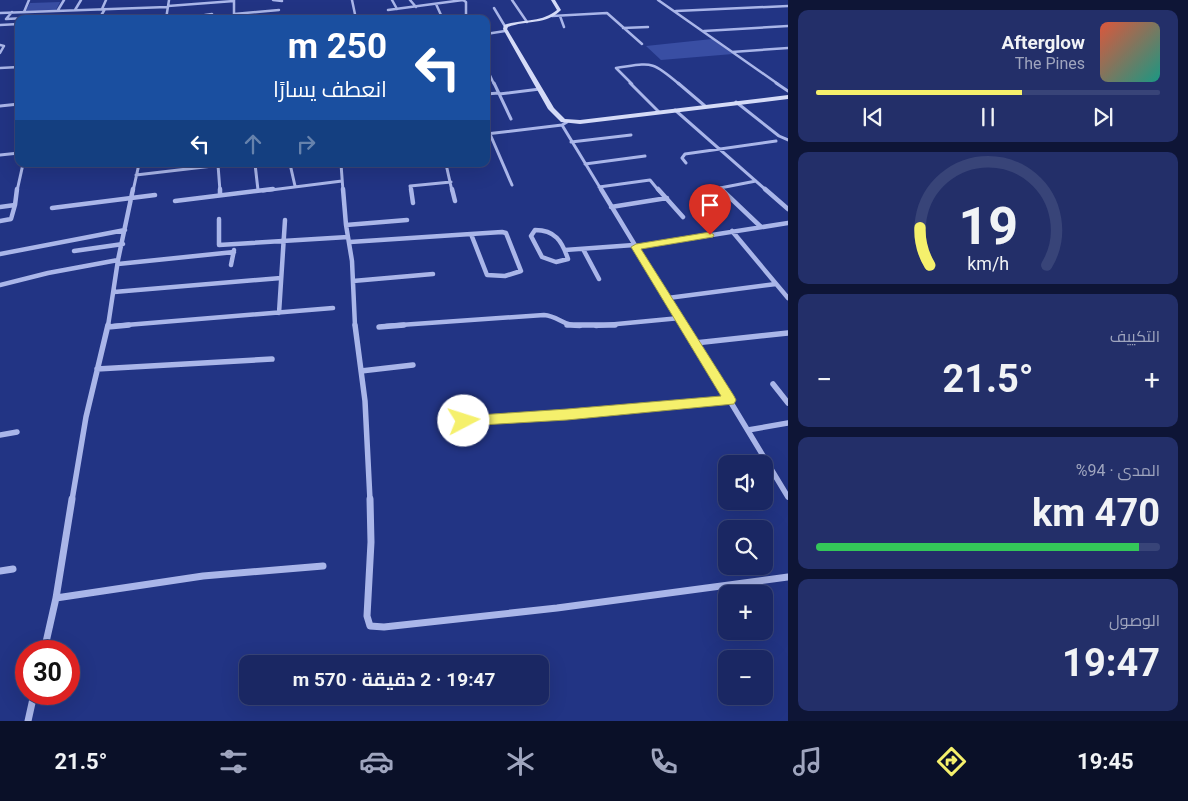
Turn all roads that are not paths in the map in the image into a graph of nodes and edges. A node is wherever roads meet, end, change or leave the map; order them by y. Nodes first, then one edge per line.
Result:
1 (29, 0) edge
2 (64, 0) edge
3 (81, 0) edge
4 (106, 0) edge
5 (170, 0) edge
6 (234, 0) edge
7 (273, 0) edge
8 (352, 0) edge
9 (392, 0) edge
10 (410, 0) edge
11 (463, 0) edge
12 (512, 0) edge
13 (552, 0) edge
14 (658, 0) edge
15 (282, 1) edge
16 (207, 3) junction
17 (436, 4) junction
18 (788, 6) edge
19 (168, 7) junction
20 (416, 7) junction
21 (494, 8) dead end
22 (104, 9) junction
23 (397, 9) junction
24 (58, 10) junction
25 (76, 10) junction
26 (279, 10) dead end
27 (388, 10) dead end
28 (675, 11) junction
29 (12, 12) junction
30 (24, 12) junction
31 (0, 13) edge
32 (234, 14) joint
33 (466, 14) dead end
34 (101, 15) edge
35 (167, 15) edge
36 (206, 15) edge
37 (355, 15) edge
38 (441, 15) edge
39 (552, 16) junction
40 (560, 16) junction
41 (0, 19) edge
42 (6, 19) junction
43 (15, 19) edge
44 (527, 22) junction
45 (15, 24) edge
46 (0, 25) edge
47 (788, 26) edge
48 (564, 27) dead end
49 (648, 27) dead end
50 (623, 28) junction
51 (506, 30) junction
52 (703, 31) junction
53 (490, 33) edge
54 (642, 44) dead end
55 (0, 45) edge
56 (788, 48) edge
57 (732, 52) junction
58 (0, 53) edge
59 (15, 67) edge
60 (0, 68) edge
61 (490, 75) edge
62 (540, 89) junction
63 (788, 91) edge
64 (490, 94) edge
65 (499, 94) junction
66 (788, 97) edge
67 (736, 102) junction
68 (15, 104) edge
69 (0, 106) edge
70 (705, 106) junction
71 (675, 110) junction
72 (659, 112) junction
73 (511, 119) dead end
74 (564, 124) junction
75 (490, 134) edge
76 (631, 135) dead end
77 (490, 138) edge
78 (788, 140) edge
79 (776, 141) dead end
80 (571, 142) junction
81 (718, 149) junction
82 (15, 153) edge
83 (0, 155) edge
84 (646, 156) dead end
85 (686, 163) dead end
86 (586, 164) junction
87 (22, 167) edge
88 (138, 167) edge
89 (202, 167) edge
90 (218, 167) edge
91 (256, 167) edge
92 (291, 167) edge
93 (341, 167) edge
94 (447, 167) edge
95 (136, 175) junction
96 (342, 181) junction
97 (756, 181) junction
98 (451, 182) junction
99 (295, 186) junction
100 (512, 186) dead end
101 (599, 187) junction
102 (258, 190) junction
103 (155, 195) dead end
104 (220, 195) junction
105 (131, 197) junction
106 (667, 198) junction
107 (455, 200) dead end
108 (175, 201) dead end
109 (413, 203) dead end
110 (15, 204) junction
111 (0, 207) edge
112 (611, 207) junction
113 (52, 208) dead end
114 (788, 209) edge
115 (683, 217) dead end
116 (219, 219) dead end
117 (285, 220) dead end
118 (407, 220) dead end
119 (0, 221) edge
120 (788, 223) edge
121 (346, 225) junction
122 (761, 227) junction
123 (125, 230) junction
124 (732, 231) junction
125 (471, 233) junction
126 (349, 240) junction
127 (284, 241) junction
128 (122, 244) junction
129 (234, 244) junction
130 (635, 246) junction
131 (583, 249) junction
132 (565, 250) junction
133 (74, 251) dead end
134 (234, 252) junction
135 (0, 254) edge
136 (118, 262) junction
137 (231, 265) dead end
138 (432, 274) dead end
139 (281, 278) junction
140 (599, 279) dead end
141 (353, 281) junction
142 (776, 284) junction
143 (0, 285) edge
144 (114, 292) junction
145 (668, 298) junction
146 (788, 298) edge
147 (333, 308) dead end
148 (279, 313) junction
149 (680, 318) junction
150 (108, 327) junction
151 (379, 327) dead end
152 (788, 332) edge
153 (695, 344) junction
154 (272, 359) dead end
155 (413, 365) dead end
156 (97, 369) junction
157 (361, 371) junction
158 (773, 384) dead end
159 (730, 400) junction
160 (788, 404) edge
161 (464, 421) dead end
162 (788, 423) edge
163 (748, 430) junction
164 (17, 432) dead end
165 (0, 435) edge
166 (788, 496) edge
167 (323, 566) dead end
168 (13, 569) dead end
169 (0, 571) edge
170 (788, 577) edge
171 (56, 598) junction
172 (46, 640) edge
173 (32, 705) edge
174 (28, 721) edge

1 - 30 street
2 - 24 street
3 - 25 street
4 - 22 street
5 - 19 street
6 - 16 street
6 - 32 street
7 - 15 street
8 - 37 street
9 - 23 street
10 - 20 street
11 - 17 street
11 - 33 street
12 - 44 street
13 - 39 street
14 - 28 street
16 - 19 street
16 - 36 street
17 - 20 street
17 - 38 street
18 - 28 street
19 - 22 street
19 - 35 street
20 - 23 street
21 - 51 street
22 - 25 street
22 - 34 street
23 - 27 street
24 - 25 street
24 - 30 street
26 - 32 street
28 - 52 street
29 - 30 street
29 - 31 street
29 - 42 street
39 - 40 street
39 - 44 street
40 - 48 street
40 - 50 street
41 - 42 street
42 - 43 street
44 - 51 street
45 - 46 street
47 - 52 street
49 - 50 street
50 - 54 street
51 - 53 street
51 - 62 street
52 - 57 street
55 - 58 street
56 - 57 street
57 - 63 street
59 - 60 street
61 - 65 street
62 - 65 street
62 - 74 street
64 - 65 street
65 - 73 street
66 - 67 street
67 - 70 street
67 - 78 street
68 - 69 street
70 - 71 street
70 - 72 street
71 - 72 street
71 - 81 street
72 - 74 street
74 - 75 street
74 - 80 street
76 - 80 street
77 - 100 street
79 - 81 street
80 - 86 street
81 - 85 street
81 - 97 street
82 - 83 street
84 - 86 street
86 - 101 street
87 - 110 street
88 - 95 street
89 - 95 street
90 - 104 street
91 - 102 street
92 - 99 street
93 - 96 street
94 - 98 street
95 - 105 street
96 - 99 street
96 - 121 street
97 - 114 street
97 - 122 street
98 - 107 street
98 - 109 street
99 - 102 street
101 - 106 street
101 - 112 street
102 - 104 street
103 - 105 street
104 - 108 street
105 - 113 street
105 - 123 street
106 - 112 street
106 - 115 street
110 - 111 street
110 - 119 street
112 - 130 street
116 - 129 street
117 - 127 street
118 - 121 street
120 - 122 street
121 - 126 street
122 - 124 street
123 - 128 street
123 - 135 street
124 - 130 street
124 - 142 street
125 - 125 street
125 - 126 street
126 - 127 street
126 - 141 street
127 - 129 street
127 - 139 street
128 - 133 street
128 - 136 street
129 - 134 street
130 - 131 street
130 - 145 street
131 - 132 street
131 - 140 street
132 - 132 street
134 - 136 street
134 - 137 street
136 - 143 street
136 - 144 street
138 - 141 street
139 - 144 street
139 - 148 street
141 - 157 street
142 - 145 street
142 - 146 street
144 - 150 street
145 - 149 street
147 - 148 street
148 - 150 street
149 - 151 street
149 - 153 street
150 - 156 street
152 - 153 street
153 - 159 street
154 - 156 street
155 - 157 street
156 - 171 street
157 - 170 street
158 - 160 street
159 - 161 street
159 - 163 street
162 - 163 street
163 - 166 street
164 - 165 street
167 - 171 street
168 - 169 street
171 - 172 street
173 - 174 street

